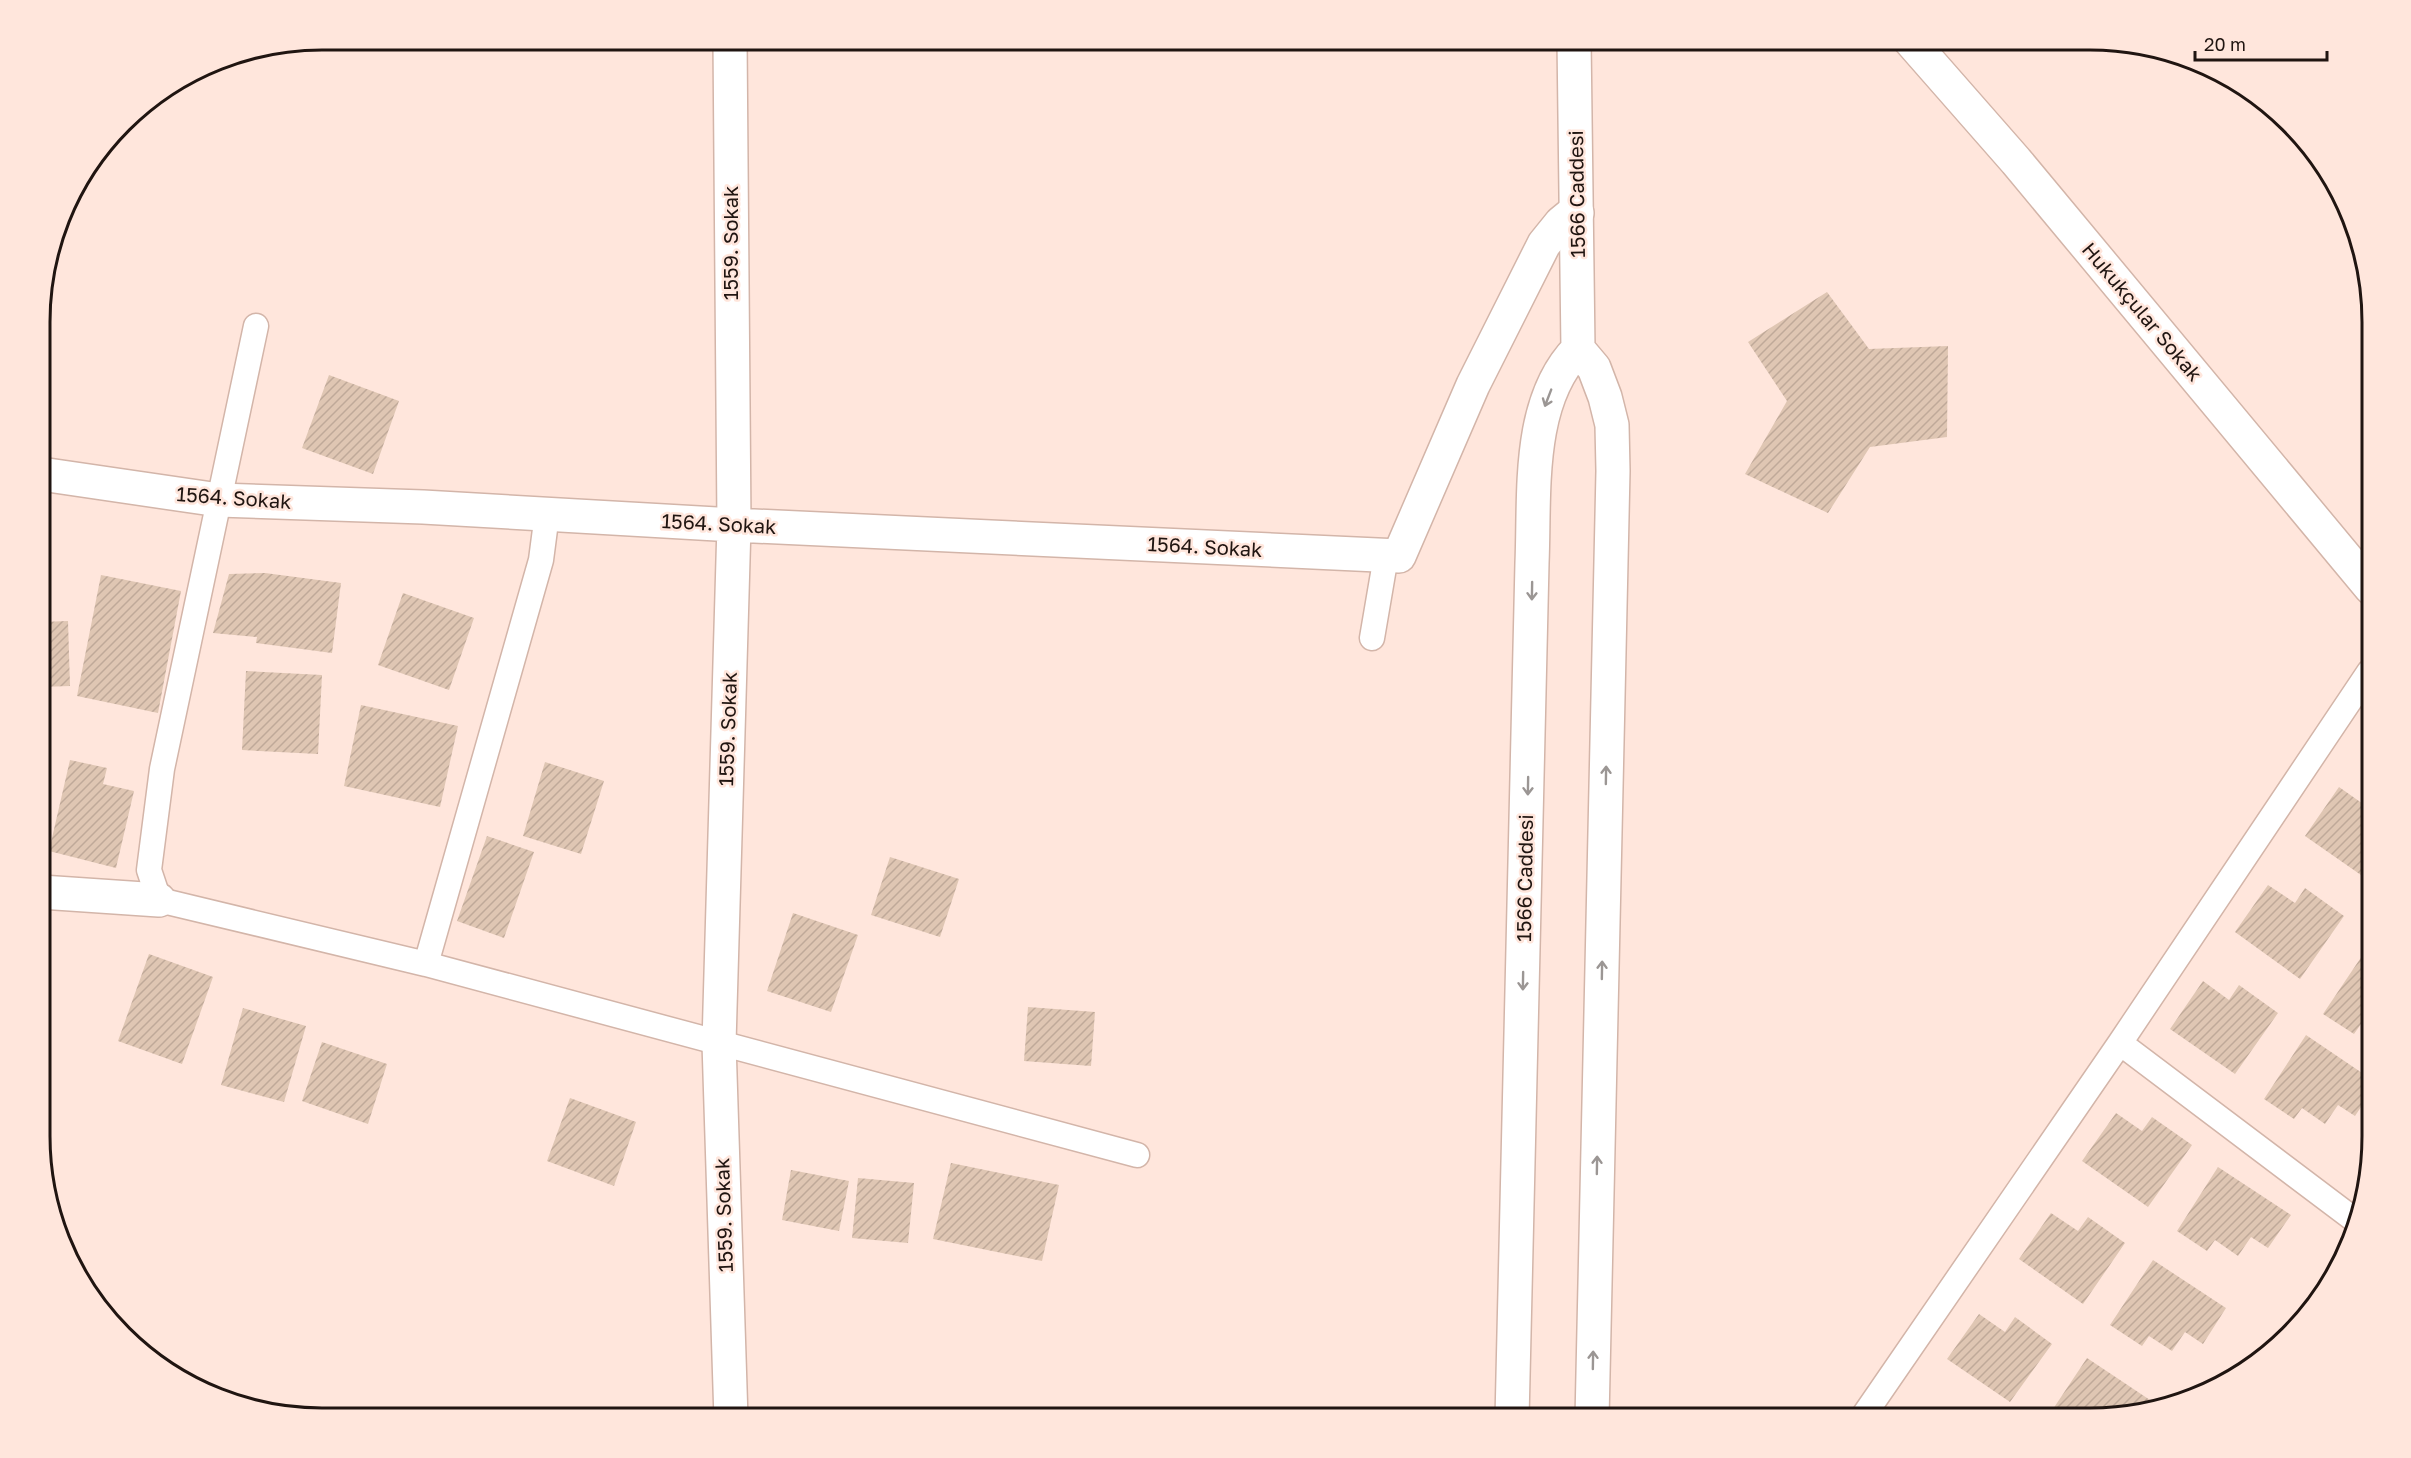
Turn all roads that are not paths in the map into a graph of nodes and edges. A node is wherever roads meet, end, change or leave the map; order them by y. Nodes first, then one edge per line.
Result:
1 (730, 50) edge
2 (1574, 50) edge
3 (1919, 50) edge
4 (1577, 213) junction
5 (256, 326) dead end
6 (1578, 349) junction
7 (50, 475) edge
8 (219, 500) junction
9 (547, 514) junction
10 (734, 525) junction
11 (1392, 556) junction
12 (2362, 577) edge
13 (1372, 638) dead end
14 (2362, 681) edge
15 (50, 893) edge
16 (159, 900) junction
17 (426, 964) junction
18 (719, 1043) junction
19 (2120, 1043) junction
20 (1137, 1155) dead end
21 (2349, 1216) edge
22 (731, 1408) edge
23 (1512, 1408) edge
24 (1592, 1408) edge
25 (1870, 1408) edge

1 - 10 street, 1559. Sokak
2 - 4 street, 1566 Caddesi
3 - 12 street, Hukukçular Sokak
4 - 6 street, 1566 Caddesi
4 - 11 street
5 - 8 lane
6 -> 23 street, 1566 Caddesi
24 -> 6 street
7 - 8 street, 1564. Sokak
8 - 9 street, 1564. Sokak
8 - 16 lane
9 - 10 street, 1564. Sokak
9 - 17 lane
10 - 11 street, 1564. Sokak
10 - 18 street, 1559. Sokak
11 - 13 lane
14 - 19 lane
15 - 16 street
16 - 17 lane
17 - 18 lane
18 - 20 lane
18 - 22 street, 1559. Sokak
19 - 21 lane
19 - 25 lane

